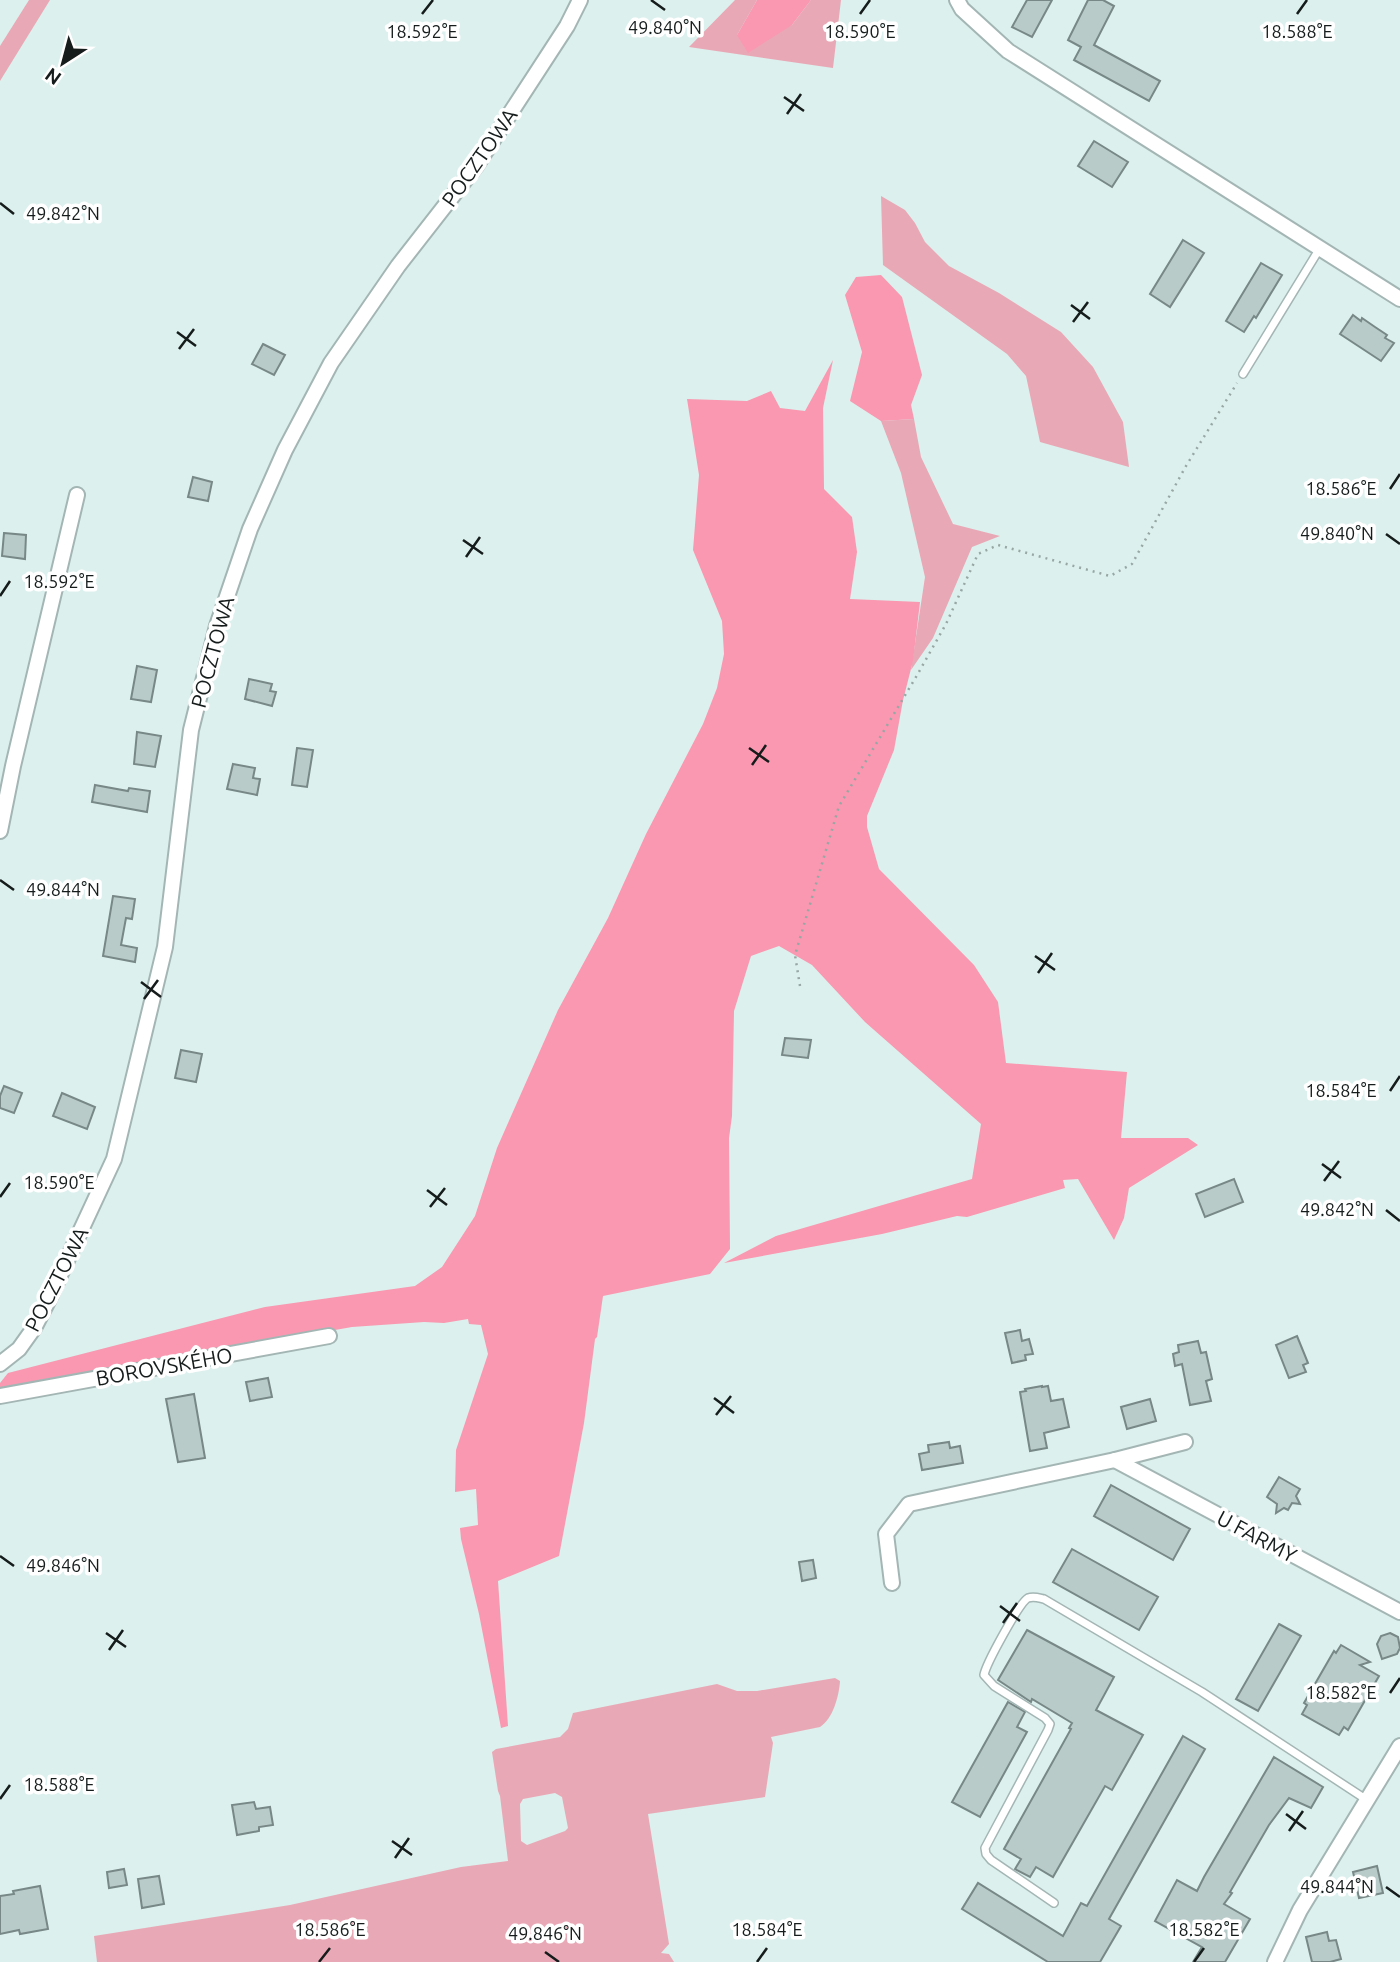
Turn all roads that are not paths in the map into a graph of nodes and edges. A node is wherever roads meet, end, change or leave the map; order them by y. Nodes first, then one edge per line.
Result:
1 (580, 0) edge
2 (957, 0) edge
3 (1320, 248) junction
4 (1400, 299) edge
5 (1243, 374) road end
6 (77, 495) dead end
7 (0, 831) edge
8 (329, 1336) dead end
9 (0, 1364) edge
10 (0, 1396) edge
11 (1185, 1442) dead end
12 (1115, 1460) junction
13 (892, 1583) dead end
14 (1400, 1612) edge
15 (1400, 1746) edge
16 (1367, 1800) junction
17 (1054, 1903) dead end
18 (1275, 1962) edge

1 - 9 street, POCZTOWA
2 - 3 street
3 - 4 street
3 - 5 lane
6 - 7 street
8 - 10 street, BOROVSKÉHO
11 - 12 street
12 - 13 street
12 - 14 street, U FARMY
15 - 16 street
16 - 17 lane
16 - 18 street

